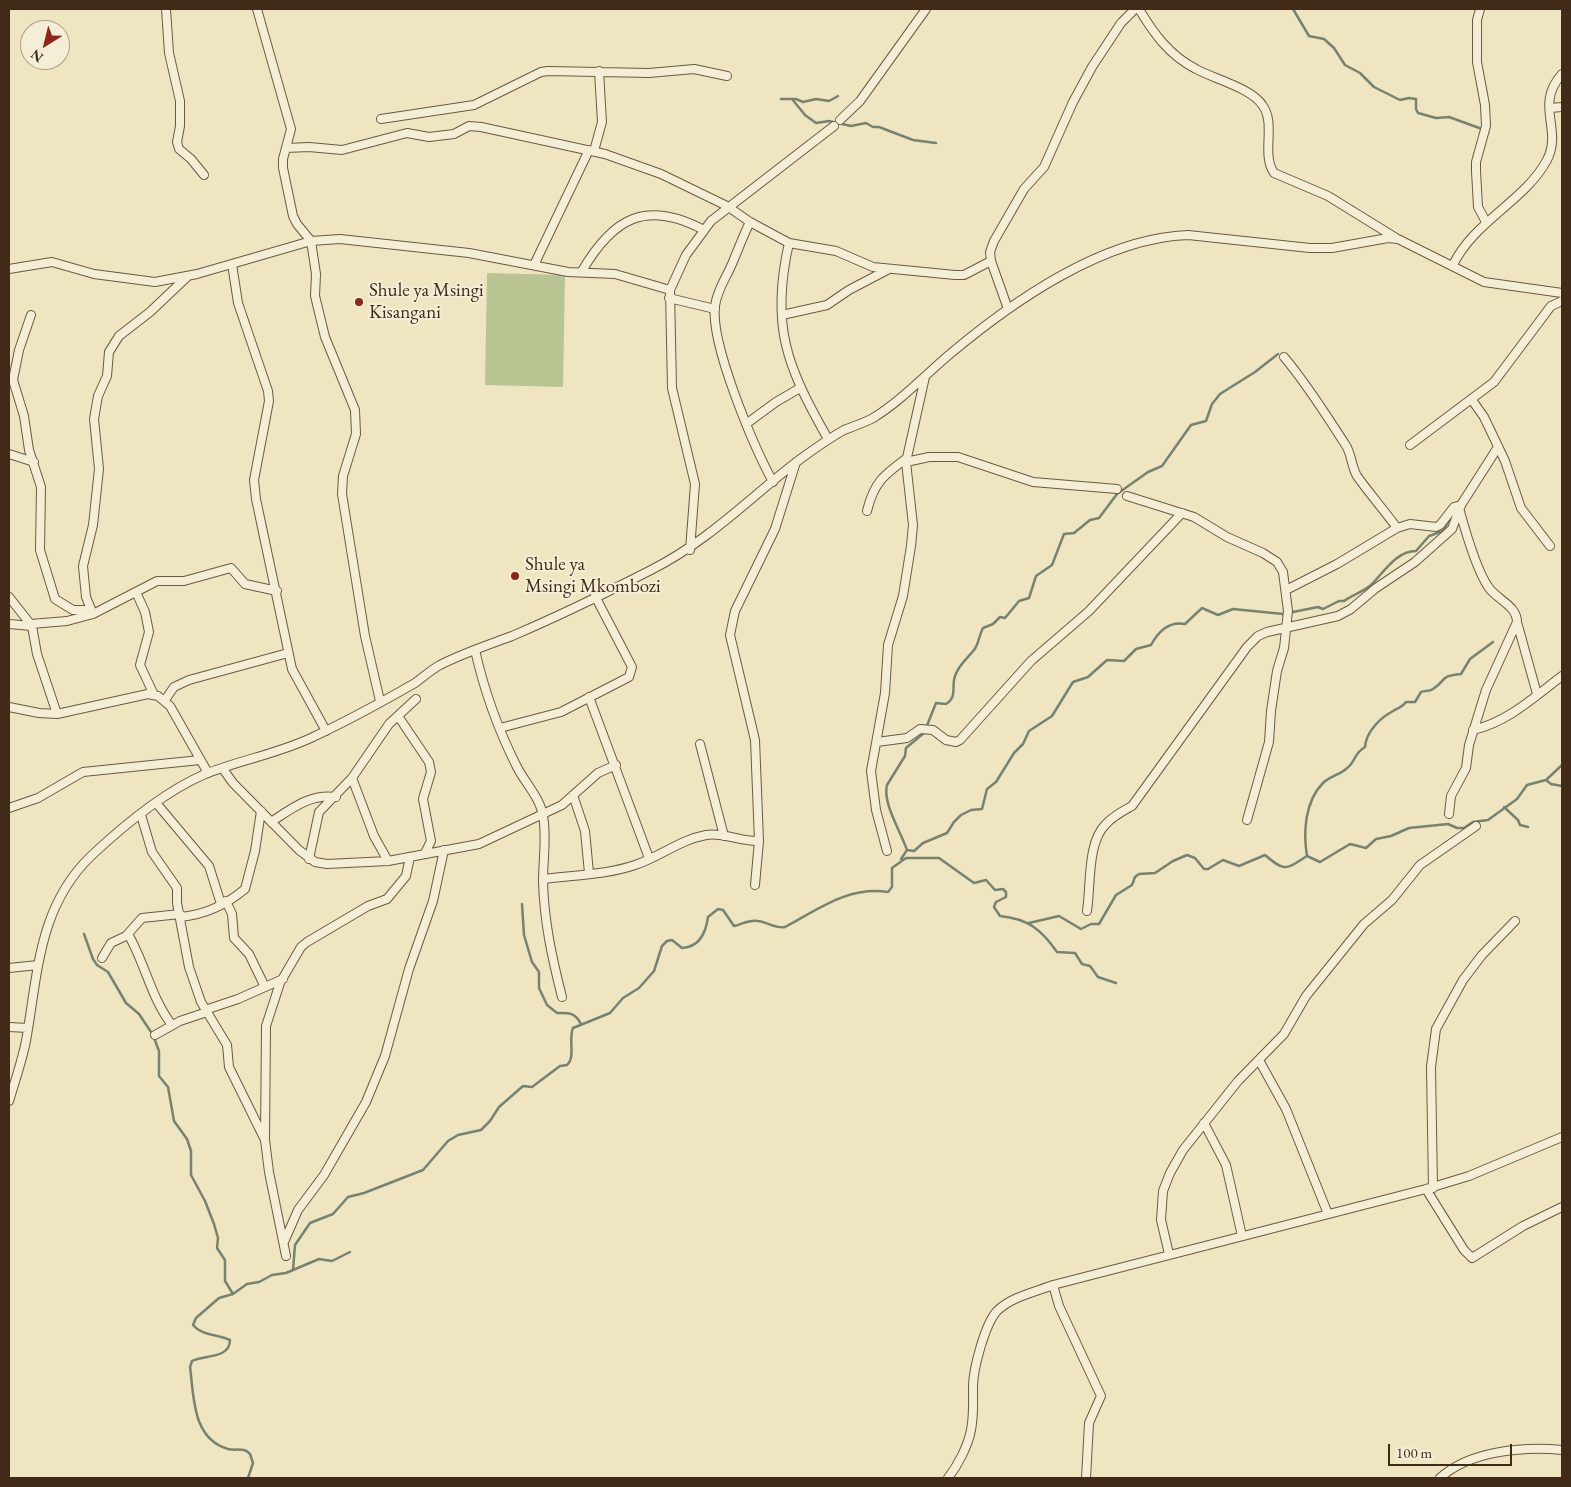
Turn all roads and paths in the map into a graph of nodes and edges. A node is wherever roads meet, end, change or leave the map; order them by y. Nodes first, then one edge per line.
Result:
1 (166, 9) edge
2 (257, 9) edge
3 (926, 9) edge
4 (1137, 9) edge
5 (1480, 9) edge
6 (599, 71) junction
7 (1562, 74) edge
8 (727, 76) dead end
9 (1562, 107) edge
10 (1550, 108) junction
11 (381, 119) dead end
12 (840, 120) dead end
13 (834, 126) dead end
14 (286, 148) junction
15 (591, 151) junction
16 (204, 175) dead end
17 (728, 206) junction
18 (750, 222) junction
19 (1486, 222) junction
20 (704, 230) junction
21 (1398, 239) junction
22 (311, 241) junction
23 (789, 243) junction
24 (991, 261) junction
25 (232, 264) junction
26 (534, 265) junction
27 (1453, 265) junction
28 (9, 268) edge
29 (889, 269) junction
30 (582, 271) junction
31 (188, 276) junction
32 (1562, 293) edge
33 (669, 294) junction
34 (1562, 301) edge
35 (715, 309) junction
36 (1008, 309) junction
37 (31, 315) dead end
38 (782, 315) junction
39 (1284, 357) dead end
40 (925, 377) junction
41 (800, 388) junction
42 (1472, 400) junction
43 (746, 424) junction
44 (828, 439) junction
45 (1410, 445) dead end
46 (1498, 447) junction
47 (9, 454) edge
48 (906, 460) junction
49 (34, 462) junction
50 (796, 462) junction
51 (773, 482) junction
52 (1117, 489) dead end
53 (1127, 496) dead end
54 (1460, 507) junction
55 (867, 511) dead end
56 (1182, 513) junction
57 (1397, 528) junction
58 (1550, 546) dead end
59 (690, 550) junction
60 (1286, 590) junction
61 (277, 591) junction
62 (136, 592) junction
63 (595, 596) junction
64 (9, 597) edge
65 (92, 612) junction
66 (1517, 622) junction
67 (9, 624) edge
68 (31, 625) junction
69 (1285, 628) junction
70 (475, 650) junction
71 (288, 653) junction
72 (1562, 676) edge
73 (1537, 694) junction
74 (154, 696) junction
75 (589, 697) junction
76 (416, 699) dead end
77 (165, 700) junction
78 (380, 701) junction
79 (9, 707) edge
80 (57, 714) junction
81 (398, 716) junction
82 (500, 728) junction
83 (1474, 730) junction
84 (326, 731) junction
85 (876, 742) junction
86 (700, 744) dead end
87 (200, 760) junction
88 (616, 764) junction
89 (223, 768) junction
90 (208, 773) junction
91 (352, 778) junction
92 (573, 795) junction
93 (336, 797) junction
94 (157, 804) junction
95 (9, 808) edge
96 (260, 811) junction
97 (141, 814) junction
98 (1449, 814) dead end
99 (543, 815) junction
100 (1246, 820) dead end
101 (271, 822) junction
102 (1476, 826) dead end
103 (724, 836) junction
104 (759, 841) junction
105 (444, 850) junction
106 (887, 851) dead end
107 (425, 853) junction
108 (410, 857) junction
109 (649, 858) junction
110 (309, 859) junction
111 (388, 861) junction
112 (589, 873) junction
113 (543, 879) junction
114 (755, 885) dead end
115 (224, 902) junction
116 (1087, 911) dead end
117 (180, 916) junction
118 (1515, 921) dead end
119 (128, 934) junction
120 (102, 958) dead end
121 (38, 965) junction
122 (9, 968) edge
123 (283, 979) junction
124 (265, 987) junction
125 (562, 997) dead end
126 (206, 1011) junction
127 (172, 1025) junction
128 (9, 1027) edge
129 (28, 1028) junction
130 (156, 1035) dead end
131 (1260, 1062) junction
132 (9, 1100) edge
133 (1204, 1123) junction
134 (1562, 1137) edge
135 (265, 1140) junction
136 (1429, 1188) junction
137 (1562, 1206) edge
138 (1328, 1214) junction
139 (1242, 1236) junction
140 (284, 1242) junction
141 (1168, 1254) junction
142 (286, 1256) dead end
143 (1053, 1285) junction
144 (1562, 1450) edge
145 (948, 1478) edge
146 (1086, 1478) edge
147 (1440, 1478) edge

1 - 16 street
2 - 14 street
3 - 12 street
4 - 21 street
4 - 24 street
5 - 19 street
6 - 8 street
6 - 11 street
6 - 15 street
7 - 10 street
9 - 10 street
10 - 19 street
13 - 17 street
14 - 15 street
14 - 22 street
15 - 17 street
15 - 26 street
17 - 18 street
17 - 20 street
18 - 23 street
18 - 35 street
19 - 27 street
20 - 30 street
20 - 33 street
21 - 27 street
21 - 36 street
22 - 25 street
22 - 26 street
22 - 78 street
23 - 29 street
23 - 38 street
24 - 29 street
24 - 36 street
25 - 31 street
25 - 61 street
26 - 30 street
27 - 32 street
28 - 31 street
29 - 38 street
30 - 33 street
31 - 65 street
33 - 35 street
33 - 59 street
34 - 42 street
35 - 43 street
36 - 40 street
37 - 49 street
38 - 41 street
39 - 57 street
40 - 44 street
40 - 48 street
41 - 43 street
41 - 44 street
42 - 45 street
42 - 46 street
43 - 51 street
44 - 50 street
46 - 54 street
46 - 58 street
47 - 49 street
48 - 52 street
48 - 55 street
48 - 85 street
49 - 65 street
50 - 51 street
50 - 104 street
51 - 59 street
53 - 56 street
54 - 57 street
54 - 66 street
54 - 69 street
56 - 60 street
56 - 85 street
57 - 60 street
59 - 63 street
60 - 69 street
61 - 62 street
61 - 71 street
62 - 65 street
62 - 74 street
63 - 70 street
63 - 75 street
64 - 68 street
65 - 68 street
66 - 73 street
66 - 83 street
67 - 68 street
68 - 80 street
69 - 100 street
69 - 116 street
70 - 78 street
70 - 82 street
71 - 77 street
71 - 84 street
72 - 73 street
73 - 83 street
74 - 77 street
74 - 80 street
75 - 82 street
75 - 88 street
76 - 81 street
77 - 87 street
78 - 84 street
79 - 80 street
81 - 91 street
81 - 107 street
82 - 99 street
83 - 98 street
84 - 89 street
85 - 106 street
86 - 103 street
87 - 90 street
87 - 95 street
88 - 92 street
88 - 109 street
89 - 90 street
89 - 96 street
90 - 94 street
91 - 93 street
91 - 111 street
92 - 99 street
92 - 112 street
93 - 101 street
93 - 110 street
94 - 97 street
94 - 115 street
96 - 101 street
96 - 115 street
97 - 117 street
97 - 121 street
99 - 105 street
99 - 113 street
101 - 110 street
102 - 131 street
103 - 104 street
103 - 109 street
104 - 114 street
105 - 107 street
105 - 140 street
107 - 108 street
108 - 111 street
108 - 123 street
109 - 112 street
110 - 111 street
112 - 113 street
113 - 125 street
115 - 117 street
115 - 124 street
117 - 119 street
117 - 126 street
118 - 136 street
119 - 120 street
119 - 127 street
121 - 122 street
121 - 129 street
123 - 124 street
123 - 135 street
124 - 126 street
126 - 127 street
126 - 135 street
127 - 130 street
128 - 129 street
129 - 132 street
131 - 133 street
131 - 138 street
133 - 139 street
133 - 141 street
134 - 136 street
135 - 140 street
136 - 137 street
136 - 138 street
138 - 139 street
139 - 141 street
140 - 142 street
141 - 143 street
143 - 145 street
143 - 146 street
144 - 147 street

